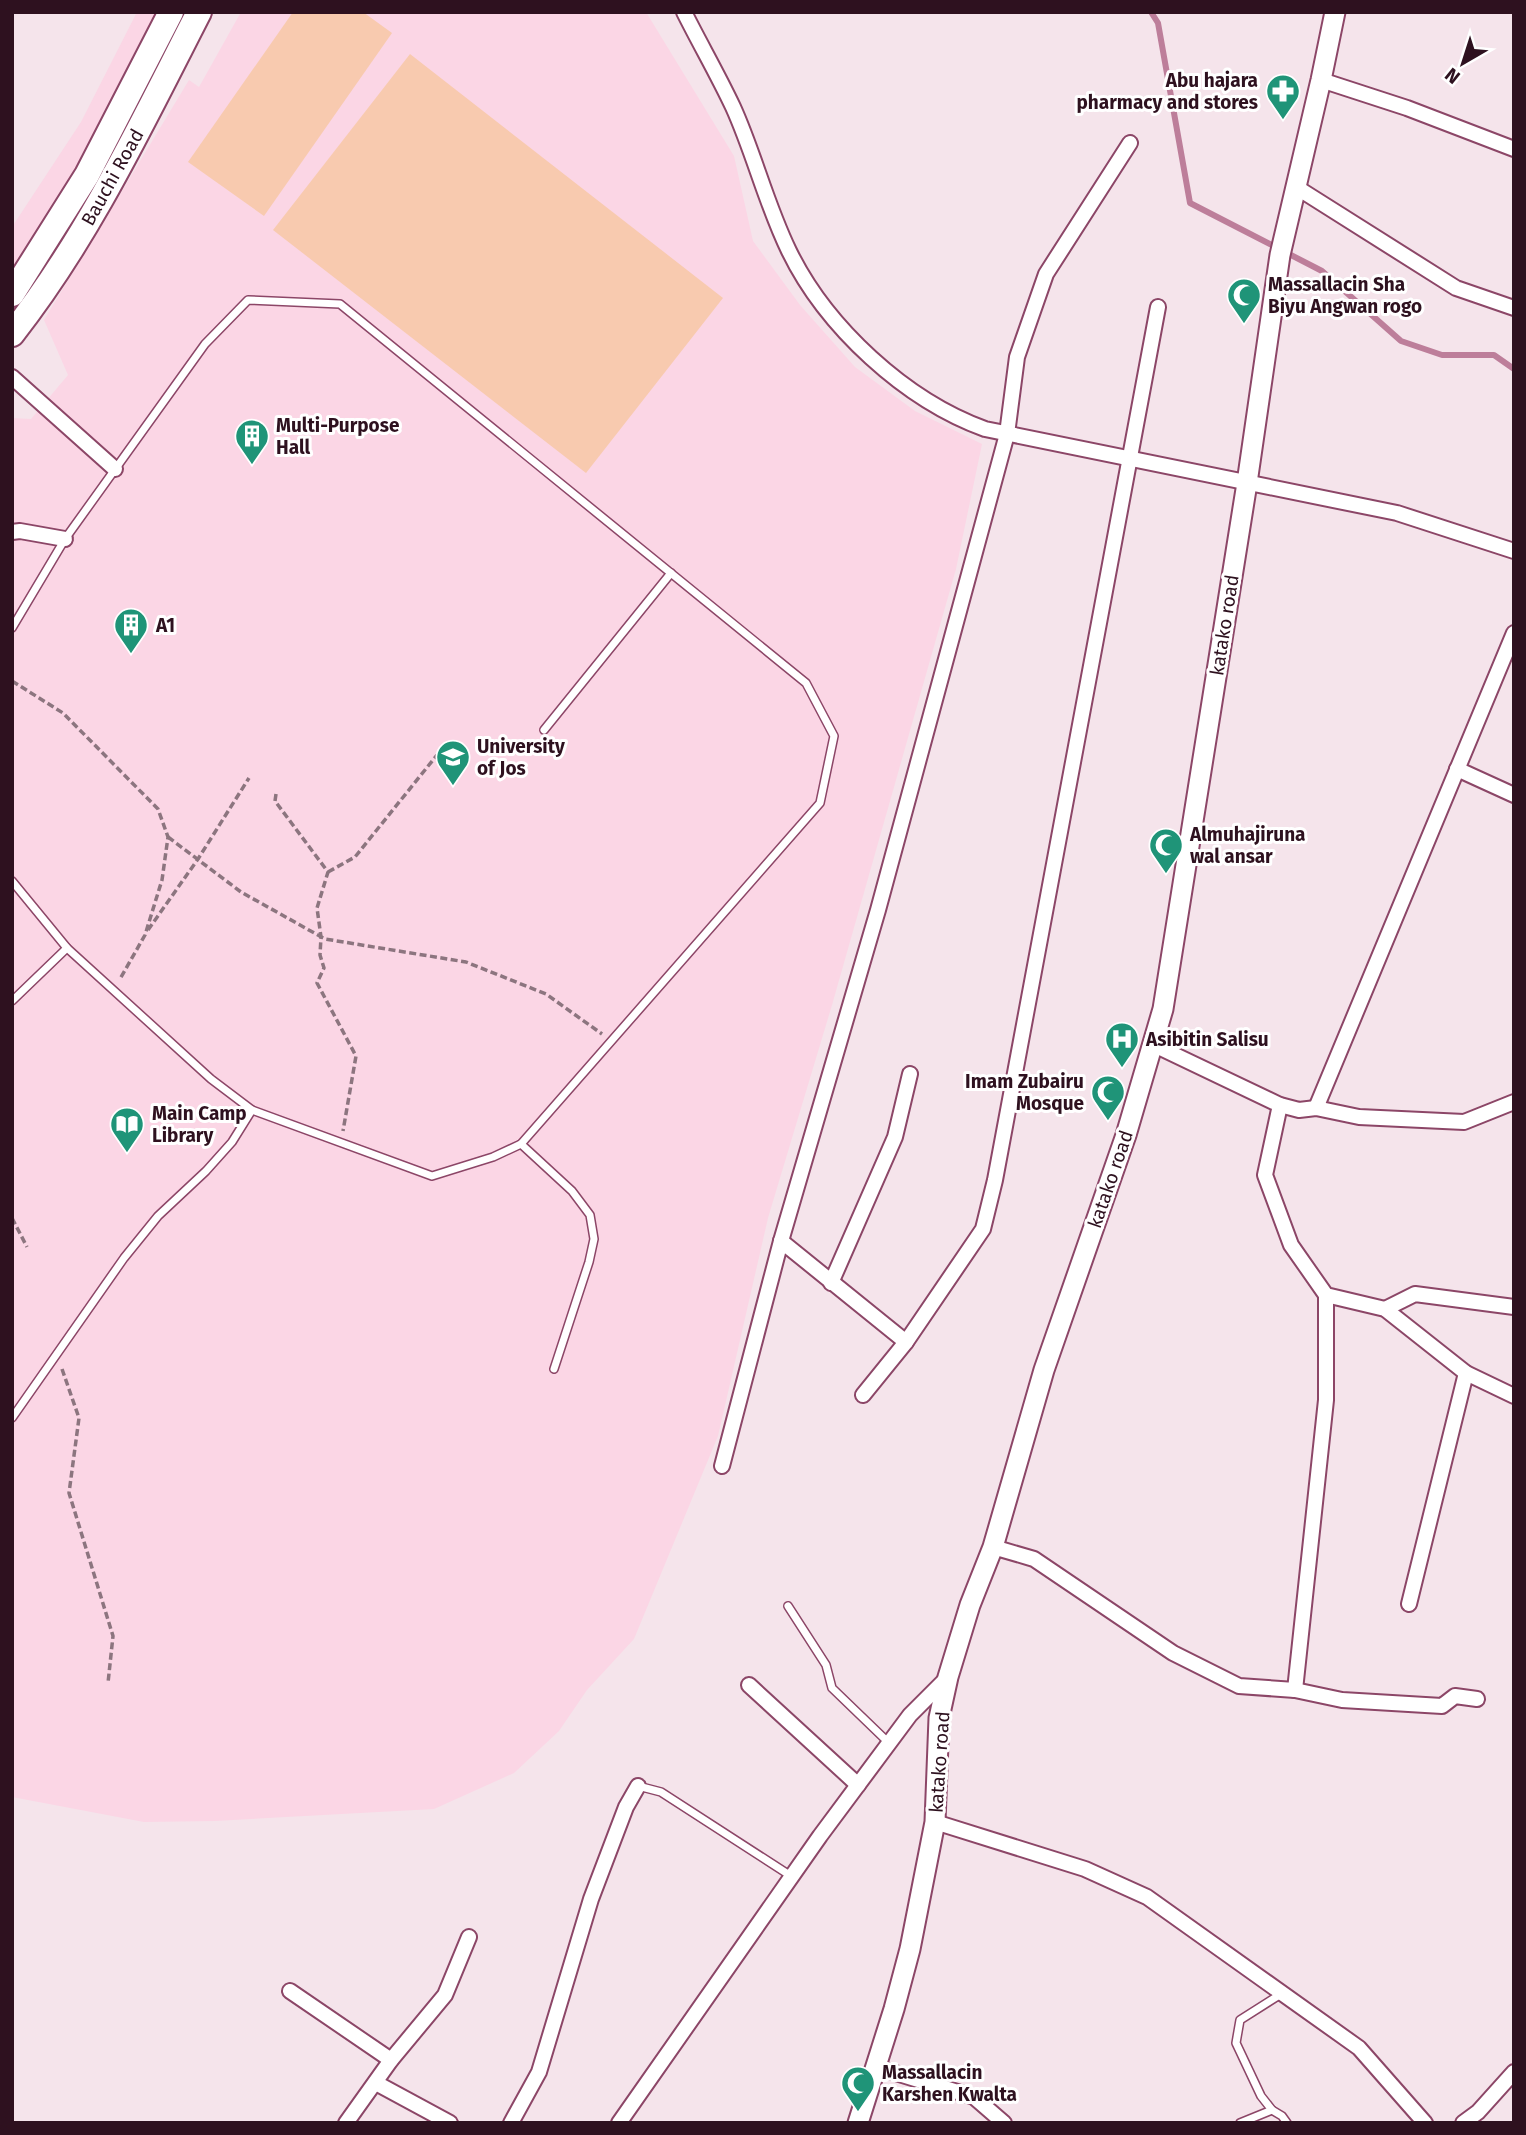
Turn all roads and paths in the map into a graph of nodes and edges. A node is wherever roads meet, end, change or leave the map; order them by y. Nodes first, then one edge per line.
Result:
1 (171, 12) edge
2 (199, 12) edge
3 (684, 12) edge
4 (1335, 12) edge
5 (1321, 80) junction
6 (1130, 143) dead end
7 (1514, 149) edge
8 (1296, 187) junction
9 (12, 294) edge
10 (1158, 306) dead end
11 (1514, 309) edge
12 (12, 334) edge
13 (12, 377) edge
14 (1007, 435) junction
15 (1129, 460) junction
16 (115, 469) junction
17 (1247, 483) junction
18 (12, 532) edge
19 (65, 539) junction
20 (1514, 551) edge
21 (671, 573) junction
22 (12, 628) edge
23 (1514, 632) edge
24 (12, 681) edge
25 (544, 730) dead end
26 (437, 755) dead end
27 (1457, 769) junction
28 (249, 778) dead end
29 (276, 794) dead end
30 (1514, 795) edge
31 (169, 837) junction
32 (198, 859) junction
33 (328, 872) junction
34 (12, 881) edge
35 (145, 935) junction
36 (321, 937) junction
37 (67, 948) junction
38 (114, 990) junction
39 (12, 1001) edge
40 (612, 1041) junction
41 (1152, 1044) junction
42 (911, 1074) dead end
43 (1514, 1102) edge
44 (1279, 1105) junction
45 (1316, 1108) junction
46 (252, 1110) junction
47 (341, 1144) junction
48 (521, 1144) junction
49 (12, 1218) edge
50 (781, 1241) junction
51 (27, 1247) dead end
52 (831, 1283) junction
53 (1326, 1295) junction
54 (1514, 1307) edge
55 (1385, 1309) junction
56 (906, 1342) junction
57 (57, 1354) junction
58 (554, 1369) dead end
59 (1466, 1373) junction
60 (863, 1395) dead end
61 (1514, 1396) edge
62 (12, 1418) edge
63 (722, 1466) dead end
64 (993, 1547) junction
65 (1409, 1604) dead end
66 (788, 1606) dead end
67 (948, 1677) junction
68 (108, 1683) dead end
69 (749, 1685) dead end
70 (1295, 1690) junction
71 (1478, 1699) dead end
72 (889, 1743) junction
73 (858, 1785) junction
74 (638, 1786) joint
75 (935, 1822) junction
76 (791, 1876) junction
77 (469, 1937) dead end
78 (290, 1991) dead end
79 (1282, 1993) junction
80 (391, 2060) junction
81 (876, 2067) junction
82 (1514, 2072) edge
83 (376, 2083) junction
84 (1272, 2110) junction
85 (346, 2123) edge
86 (450, 2123) edge
87 (511, 2123) edge
88 (619, 2123) edge
89 (858, 2123) edge
90 (1004, 2123) edge
91 (1240, 2123) edge
92 (1287, 2123) edge
93 (1425, 2123) edge
94 (1463, 2123) edge

1 - 9 highway, Bauchi Road
2 - 12 highway, Bauchi Road
3 - 14 street
4 - 5 street, katako road
5 - 7 street
5 - 8 street, katako road
6 - 14 street
8 - 11 street
8 - 17 street, katako road
10 - 15 street
13 - 16 street
14 - 15 street
14 - 50 street
15 - 17 street
15 - 56 street
16 - 19 lane
16 - 21 lane
17 - 20 street
17 - 41 street, katako road
18 - 19 street
19 - 22 lane
21 - 25 lane
21 - 40 lane
23 - 27 street
24 - 31 path
26 - 33 path
27 - 30 street
27 - 45 street
28 - 32 path
29 - 33 path
31 - 32 path
31 - 35 path
32 - 35 path
32 - 36 path
33 - 36 path
34 - 37 lane
35 - 38 path
36 - 40 path
36 - 47 path
37 - 38 lane
37 - 39 lane
38 - 46 lane
40 - 48 lane
41 - 44 street
41 - 64 street, katako road
42 - 52 street
43 - 45 street
44 - 45 street
44 - 53 street
46 - 47 lane
46 - 57 lane
47 - 48 lane
48 - 58 lane
49 - 51 path
50 - 52 street
50 - 63 street
52 - 56 street
53 - 55 street
53 - 70 street
54 - 55 street
55 - 59 street
56 - 60 street
57 - 62 lane
57 - 68 path
59 - 61 street
59 - 65 street
64 - 67 street, katako road
64 - 70 street
66 - 72 lane
67 - 72 street
67 - 75 street, katako road
69 - 73 street
70 - 71 street
72 - 73 street
73 - 76 street
74 - 76 lane
74 - 87 street
75 - 79 street
75 - 81 street, katako road
76 - 88 street
77 - 80 street
78 - 80 street
79 - 84 lane
79 - 93 street
80 - 83 street
81 - 89 street, katako road
81 - 90 street
82 - 94 street
83 - 85 street
83 - 86 street
84 - 91 lane
84 - 92 lane

